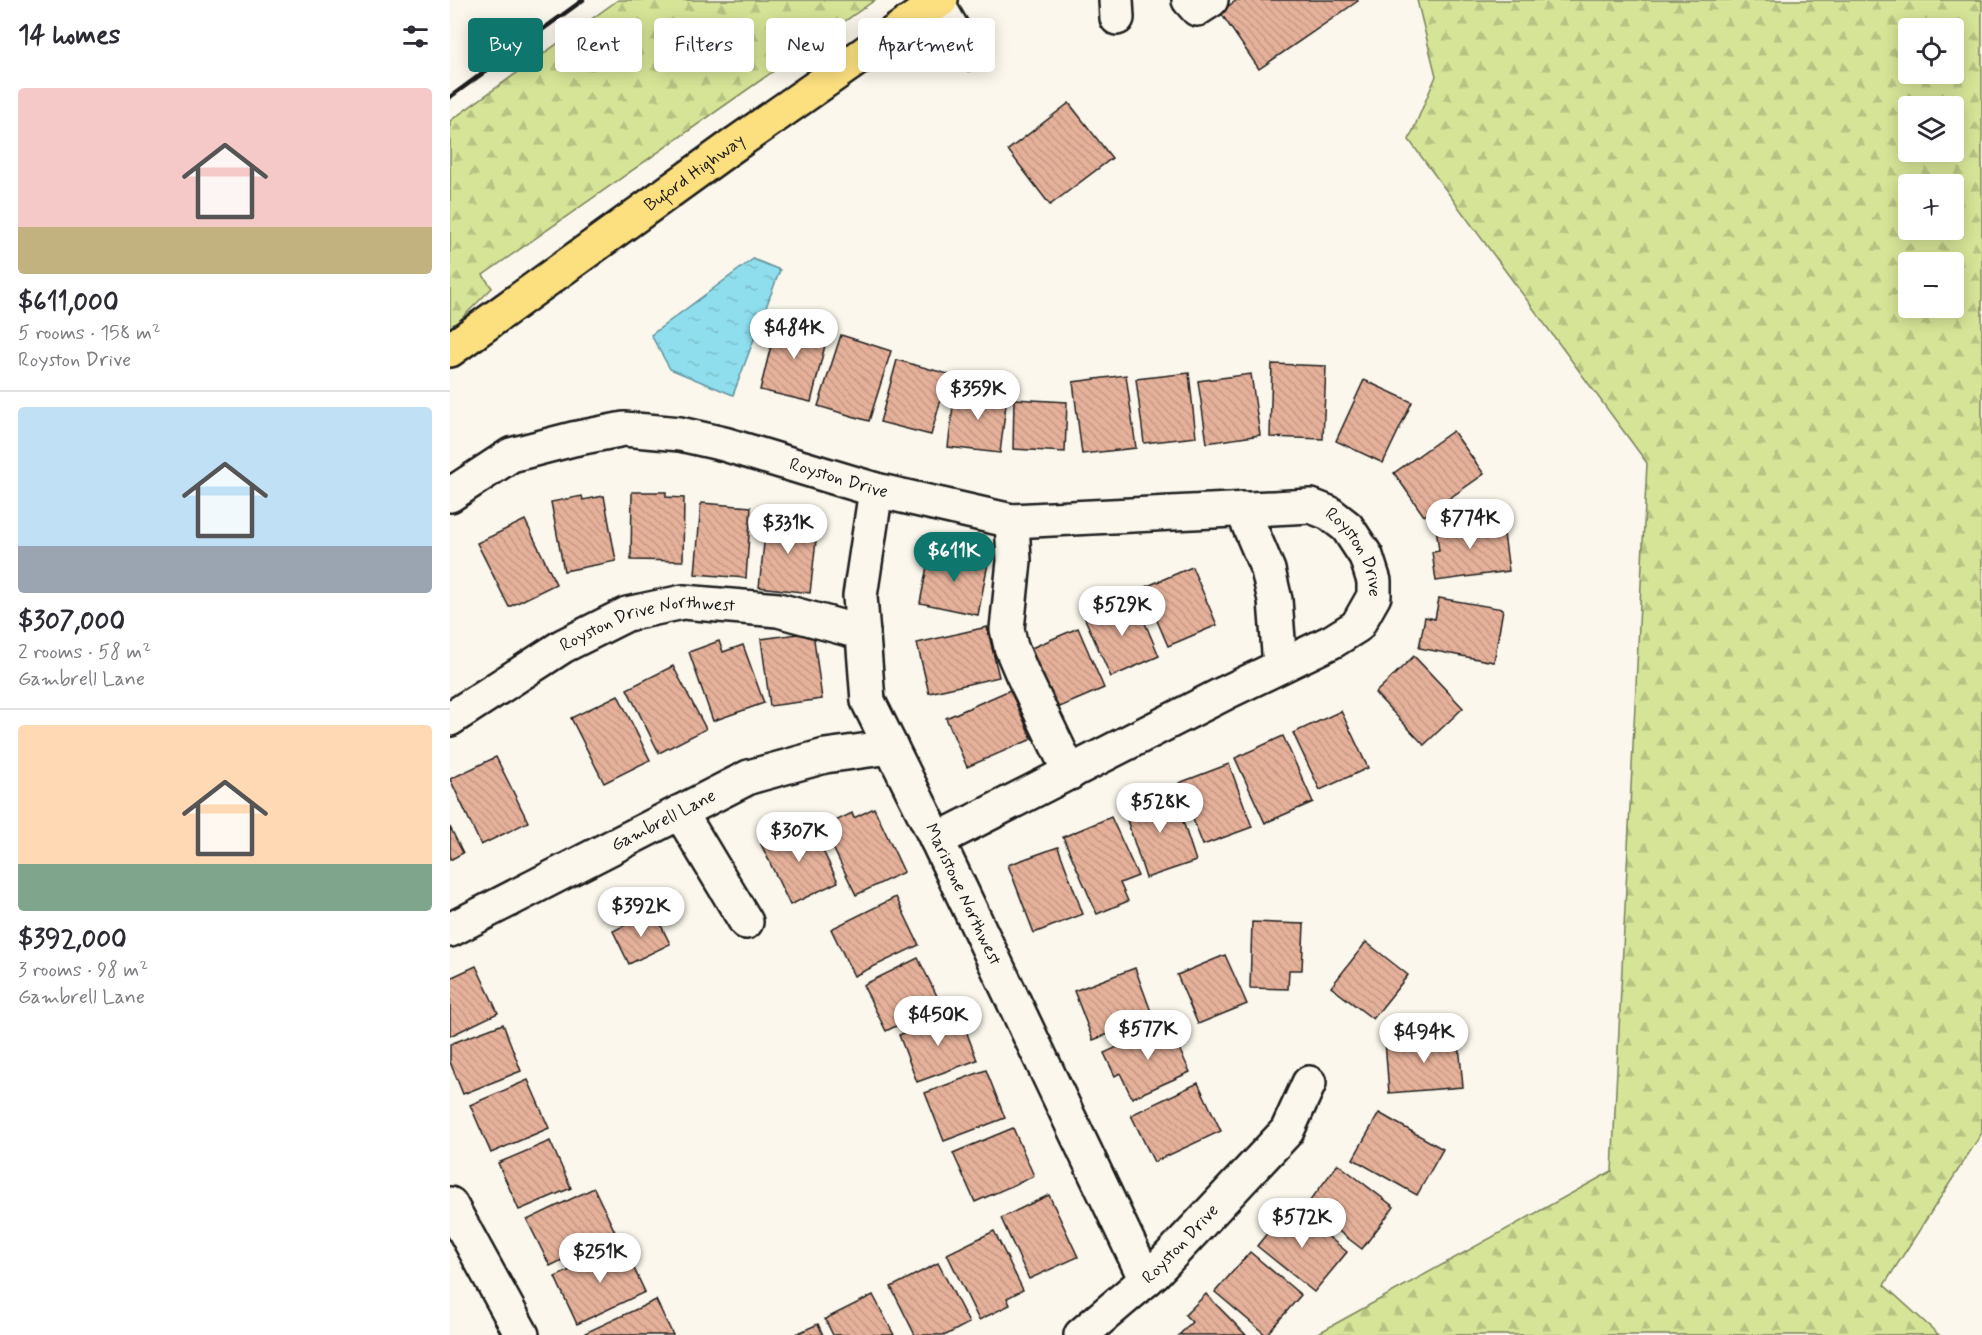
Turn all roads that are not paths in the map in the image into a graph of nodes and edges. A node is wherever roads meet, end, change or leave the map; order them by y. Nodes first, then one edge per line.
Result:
1 (1189, 0) edge
2 (1211, 0) edge
3 (939, 2) edge
4 (947, 18) edge
5 (450, 350) edge
6 (876, 490) junction
7 (450, 495) edge
8 (1242, 509) junction
9 (1012, 521) junction
10 (862, 633) junction
11 (1280, 666) junction
12 (450, 719) edge
13 (891, 747) junction
14 (1070, 773) junction
15 (680, 812) junction
16 (937, 840) junction
17 (746, 922) dead end
18 (450, 930) edge
19 (1309, 1083) dead end
20 (450, 1204) edge
21 (1146, 1280) junction
22 (522, 1335) edge
23 (1081, 1335) edge

1 - 2 street
3 - 4 street
3 - 5 main road, Buford Highway
6 - 7 street, Royston Drive
6 - 9 street, Royston Drive
6 - 10 street, Maristone Northwest
8 - 9 street, Royston Drive
8 - 11 street
8 - 11 street, Royston Drive
9 - 14 street
10 - 12 street, Royston Drive Northwest
10 - 13 street, Maristone Northwest
11 - 14 street, Royston Drive
13 - 15 street, Gambrell Lane
13 - 16 street, Maristone Northwest
14 - 16 street, Royston Drive
15 - 17 street
15 - 18 street, Gambrell Lane
16 - 21 street, Maristone Northwest
19 - 21 street, Royston Drive
20 - 22 street
21 - 23 street, Royston Drive

